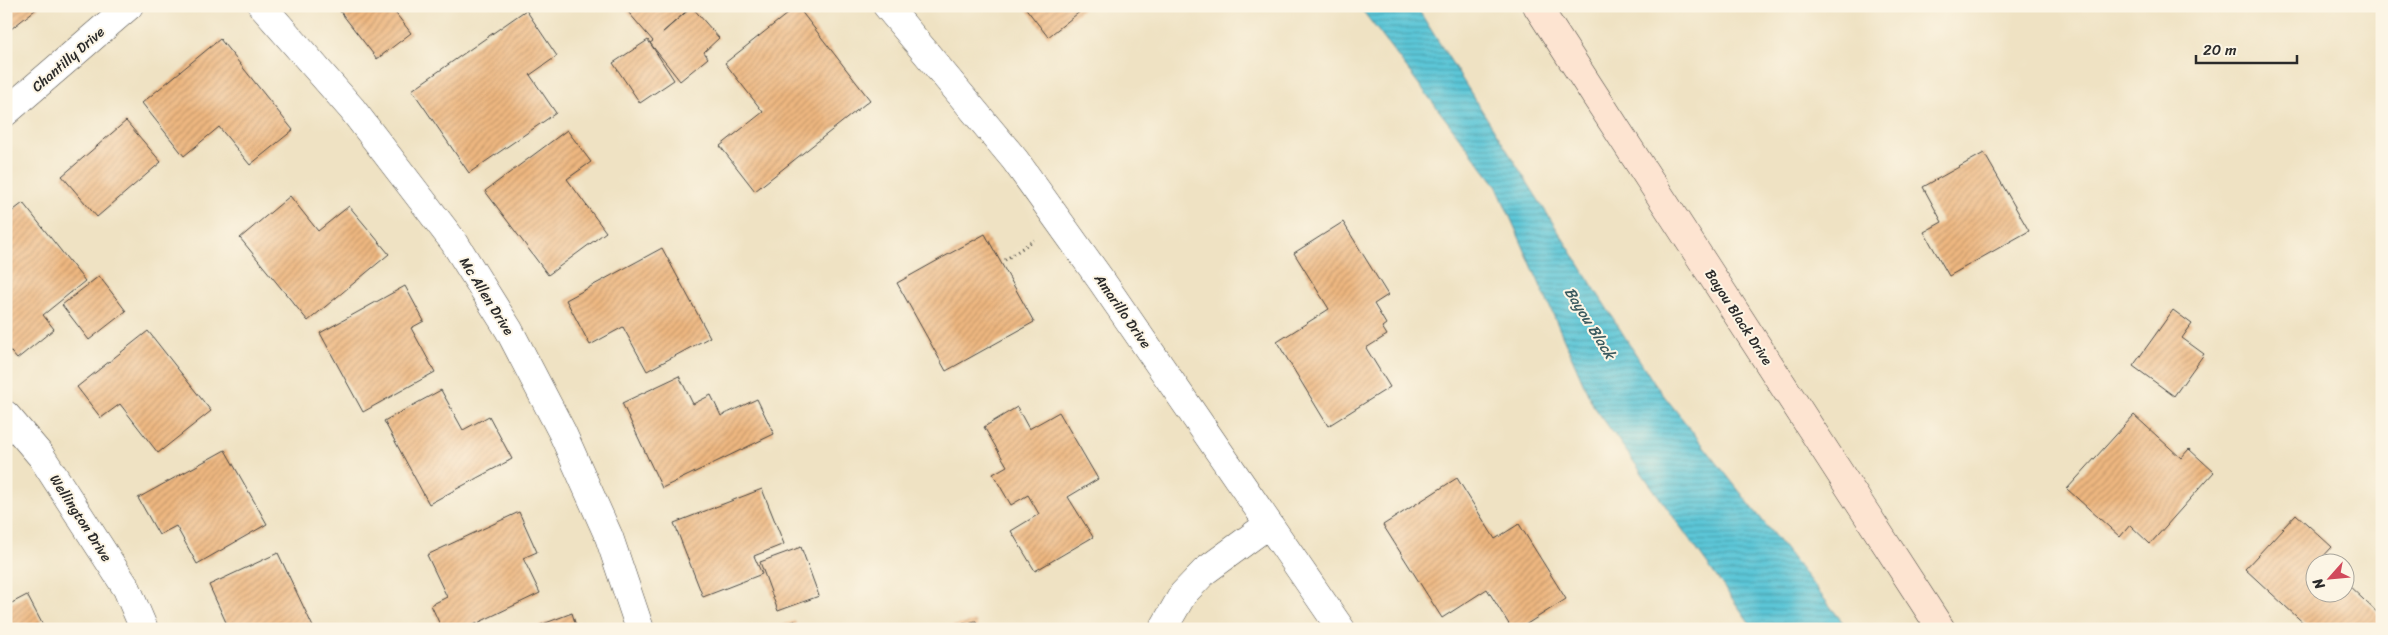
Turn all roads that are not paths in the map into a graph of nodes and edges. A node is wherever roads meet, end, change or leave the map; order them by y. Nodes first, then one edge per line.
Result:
1 (129, 6) edge
2 (262, 6) edge
3 (887, 6) edge
4 (1537, 6) edge
5 (6, 112) edge
6 (6, 415) edge
7 (1269, 524) junction
8 (144, 629) edge
9 (640, 629) edge
10 (1163, 629) edge
11 (1341, 629) edge
12 (1942, 629) edge

1 - 5 street, Chantilly Drive
2 - 9 street, Mc Allen Drive
3 - 7 street, Amarillo Drive
4 - 12 main road, Bayou Black Drive
6 - 8 street, Wellington Drive
7 - 10 street
7 - 11 street, Amarillo Drive

